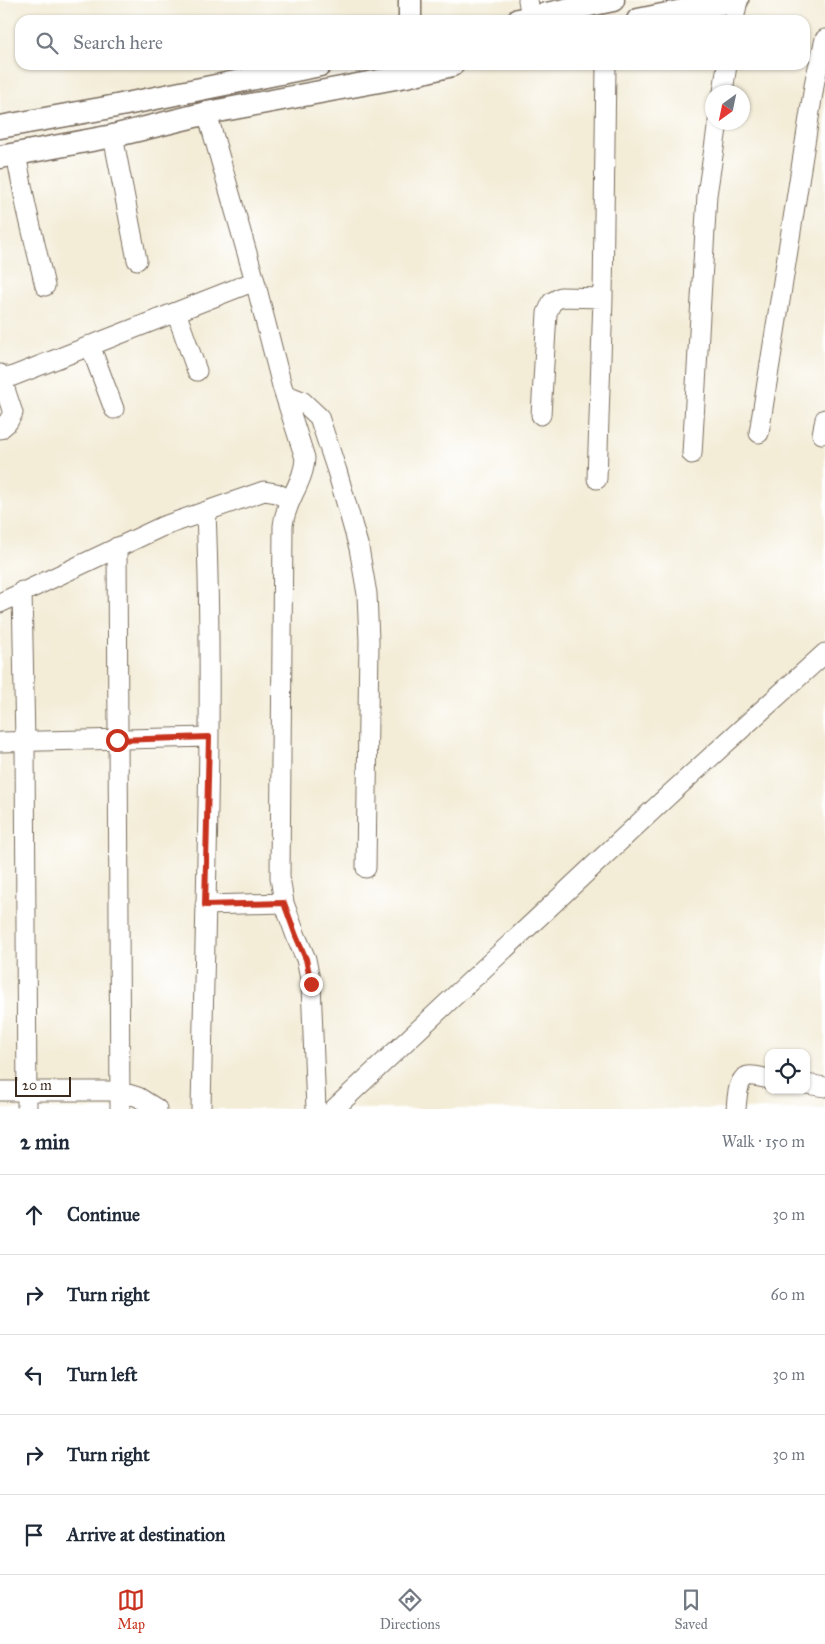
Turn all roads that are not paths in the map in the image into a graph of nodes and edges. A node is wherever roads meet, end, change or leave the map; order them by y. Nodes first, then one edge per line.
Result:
1 (410, 0) edge
2 (613, 0) edge
3 (737, 0) edge
4 (526, 12) edge
5 (410, 15) edge
6 (663, 15) edge
7 (735, 15) edge
8 (825, 39) edge
9 (295, 70) edge
10 (406, 70) edge
11 (606, 70) edge
12 (726, 70) edge
13 (724, 85) edge
14 (207, 113) junction
15 (0, 127) edge
16 (717, 130) edge
17 (113, 136) junction
18 (8, 156) edge
19 (137, 260) dead end
20 (255, 281) junction
21 (45, 286) dead end
22 (603, 298) junction
23 (176, 312) junction
24 (90, 345) junction
25 (197, 370) dead end
26 (1, 377) edge
27 (286, 396) junction
28 (114, 409) dead end
29 (541, 415) dead end
30 (0, 428) edge
31 (759, 434) dead end
32 (692, 454) dead end
33 (597, 479) dead end
34 (290, 500) junction
35 (206, 512) junction
36 (117, 547) junction
37 (22, 591) junction
38 (0, 603) edge
39 (825, 653) edge
40 (209, 737) junction
41 (117, 740) junction
42 (0, 742) edge
43 (25, 742) junction
44 (366, 868) dead end
45 (284, 903) junction
46 (205, 905) junction
47 (765, 1078) edge
48 (810, 1085) edge
49 (825, 1087) edge
50 (0, 1091) edge
51 (26, 1100) edge
52 (120, 1100) edge
53 (157, 1109) edge
54 (201, 1109) edge
55 (316, 1109) edge
56 (334, 1109) edge
57 (736, 1109) edge

1 - 5 street
2 - 4 street
3 - 6 street
3 - 7 street
8 - 31 street
9 - 15 street
10 - 14 street
11 - 22 street
12 - 13 street
14 - 17 street
14 - 20 street
16 - 32 street
17 - 18 street
17 - 19 street
18 - 21 street
20 - 23 street
20 - 27 street
22 - 29 street
22 - 33 street
23 - 24 street
23 - 25 street
24 - 26 street
24 - 28 street
26 - 30 street
27 - 34 street
27 - 44 street
34 - 35 street
34 - 45 street
35 - 36 street
35 - 40 street
36 - 37 street
36 - 41 street
37 - 38 street
37 - 43 street
39 - 56 street
40 - 41 street
40 - 46 street
41 - 43 street
41 - 52 street
42 - 43 street
43 - 51 street
45 - 46 street
45 - 55 street
46 - 54 street
47 - 57 street
48 - 49 street
50 - 51 street
51 - 52 street
52 - 53 street

